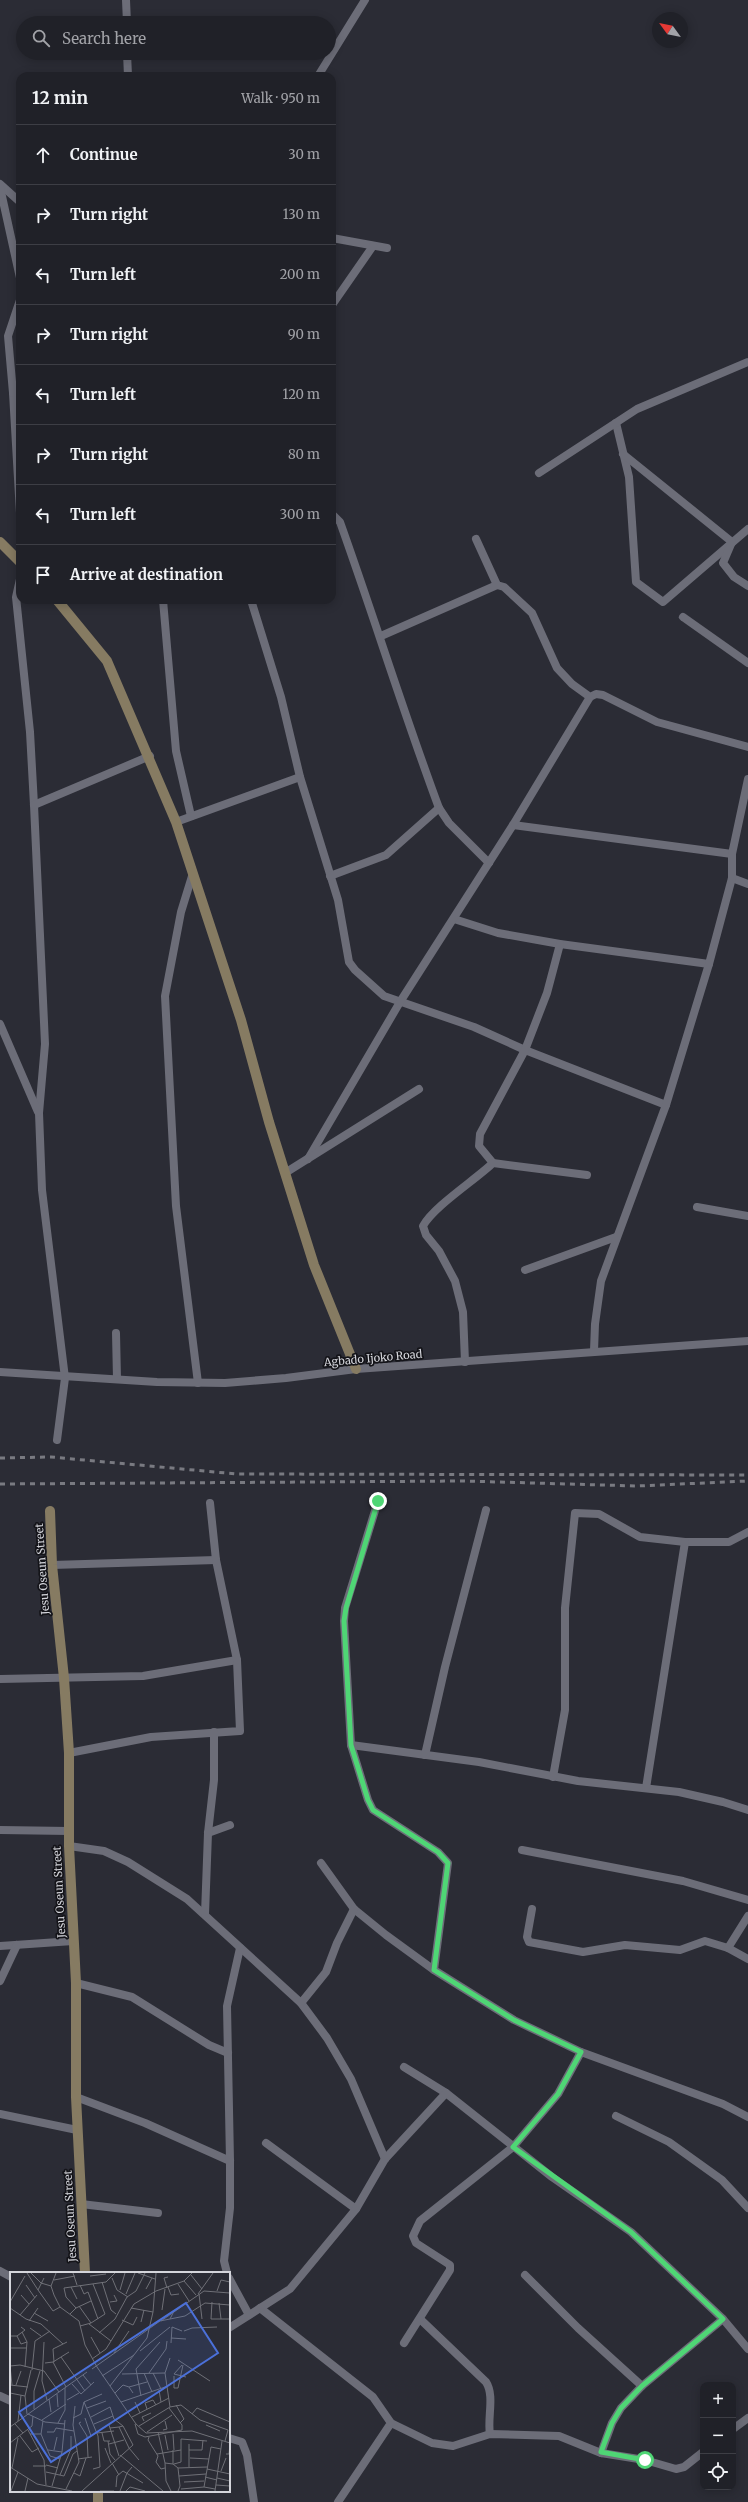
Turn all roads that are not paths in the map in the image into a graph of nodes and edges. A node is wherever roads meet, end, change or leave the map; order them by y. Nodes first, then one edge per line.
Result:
1 (126, 0) edge
2 (365, 0) edge
3 (126, 16) edge
4 (336, 47) edge
5 (128, 60) edge
6 (328, 60) edge
7 (128, 72) edge
8 (320, 72) edge
9 (0, 184) edge
10 (0, 187) edge
11 (16, 198) edge
12 (336, 239) edge
13 (373, 246) junction
14 (388, 248) dead end
15 (16, 260) edge
16 (336, 299) edge
17 (16, 312) edge
18 (748, 362) edge
19 (16, 389) edge
20 (13, 393) junction
21 (616, 423) junction
22 (16, 444) edge
23 (623, 454) junction
24 (539, 473) dead end
25 (336, 518) edge
26 (748, 529) edge
27 (476, 539) dead end
28 (0, 542) edge
29 (732, 542) junction
30 (16, 558) edge
31 (497, 585) junction
32 (748, 586) edge
33 (17, 604) edge
34 (60, 604) edge
35 (163, 604) edge
36 (252, 604) edge
37 (683, 616) dead end
38 (381, 636) junction
39 (748, 663) edge
40 (590, 696) junction
41 (748, 747) edge
42 (150, 756) junction
43 (300, 777) junction
44 (748, 779) edge
45 (34, 805) junction
46 (439, 808) junction
47 (191, 816) junction
48 (176, 822) junction
49 (513, 825) junction
50 (732, 854) junction
51 (489, 863) junction
52 (193, 872) junction
53 (330, 876) junction
54 (732, 878) junction
55 (748, 884) edge
56 (454, 919) junction
57 (560, 944) junction
58 (709, 964) junction
59 (400, 1002) junction
60 (0, 1024) edge
61 (525, 1050) junction
62 (418, 1089) dead end
63 (666, 1106) junction
64 (39, 1112) junction
65 (308, 1159) junction
66 (492, 1163) junction
67 (285, 1173) junction
68 (587, 1175) dead end
69 (697, 1207) dead end
70 (748, 1216) edge
71 (616, 1236) junction
72 (525, 1270) dead end
73 (116, 1333) dead end
74 (748, 1342) edge
75 (594, 1351) junction
76 (465, 1362) junction
77 (356, 1369) junction
78 (0, 1372) edge
79 (64, 1378) junction
80 (118, 1379) junction
81 (198, 1383) junction
82 (57, 1440) dead end
83 (378, 1501) dead end
84 (210, 1503) dead end
85 (486, 1510) dead end
86 (50, 1511) dead end
87 (748, 1532) edge
88 (685, 1542) junction
89 (216, 1560) junction
90 (52, 1565) junction
91 (237, 1660) junction
92 (64, 1678) junction
93 (0, 1679) edge
94 (214, 1732) junction
95 (351, 1745) junction
96 (69, 1753) junction
97 (425, 1755) junction
98 (553, 1777) junction
99 (646, 1788) junction
100 (748, 1810) edge
101 (230, 1825) dead end
102 (0, 1830) edge
103 (69, 1831) junction
104 (208, 1833) junction
105 (68, 1846) junction
106 (522, 1850) dead end
107 (321, 1863) dead end
108 (748, 1900) edge
109 (354, 1909) junction
110 (532, 1909) dead end
111 (206, 1914) junction
112 (748, 1916) edge
113 (73, 1941) junction
114 (17, 1945) junction
115 (0, 1946) edge
116 (240, 1948) junction
117 (728, 1948) junction
118 (748, 1959) edge
119 (434, 1970) junction
120 (0, 1981) edge
121 (76, 1983) junction
122 (301, 2003) junction
123 (581, 2052) junction
124 (228, 2053) junction
125 (404, 2066) dead end
126 (446, 2093) junction
127 (76, 2097) junction
128 (0, 2114) edge
129 (616, 2116) dead end
130 (748, 2117) edge
131 (77, 2130) junction
132 (266, 2143) dead end
133 (513, 2147) junction
134 (385, 2159) junction
135 (230, 2161) junction
136 (81, 2204) junction
137 (356, 2208) junction
138 (748, 2208) edge
139 (158, 2213) dead end
140 (0, 2271) edge
141 (85, 2272) edge
142 (227, 2272) edge
143 (525, 2275) dead end
144 (10, 2276) edge
145 (230, 2280) edge
146 (260, 2308) junction
147 (249, 2315) junction
148 (723, 2319) junction
149 (420, 2320) junction
150 (230, 2327) edge
151 (404, 2343) dead end
152 (748, 2349) edge
153 (642, 2386) junction
154 (0, 2396) edge
155 (10, 2400) edge
156 (748, 2418) edge
157 (390, 2422) junction
158 (736, 2427) edge
159 (490, 2434) junction
160 (230, 2438) edge
161 (601, 2452) junction
162 (700, 2454) edge
163 (254, 2502) edge
164 (338, 2502) edge

1 - 3 street
2 - 4 street
5 - 7 street
6 - 8 street
9 - 11 street
10 - 15 street
12 - 13 street
13 - 14 street
13 - 16 street
17 - 20 street
18 - 21 street
19 - 20 street
20 - 22 street
21 - 23 street
21 - 24 street
23 - 29 street
23 - 29 street
25 - 38 street
26 - 29 street
27 - 31 street
28 - 30 main road
29 - 32 street
31 - 38 street
31 - 40 street
33 - 45 street
34 - 42 main road
35 - 47 street
36 - 43 street
37 - 39 street
38 - 46 street
40 - 41 street
40 - 49 street
42 - 45 street
42 - 48 main road
43 - 47 street
43 - 53 street
44 - 50 street
45 - 64 street
46 - 51 street
46 - 53 street
47 - 48 street
48 - 52 main road
49 - 50 street
49 - 51 street
50 - 54 street
51 - 56 street
52 - 67 main road
52 - 81 street
53 - 59 street
54 - 55 street
54 - 58 street
56 - 57 street
56 - 59 street
57 - 58 street
57 - 61 street
58 - 63 street
59 - 61 street
59 - 65 street
60 - 64 street
61 - 63 street
61 - 66 street
62 - 65 street
63 - 71 street
64 - 79 street
65 - 67 street
66 - 68 street
66 - 76 street
67 - 77 main road
69 - 70 street
71 - 72 street
71 - 75 street
73 - 80 street
74 - 75 street, Agbado Ijoko Road
75 - 76 street, Agbado Ijoko Road
76 - 77 street, Agbado Ijoko Road
77 - 81 street, Agbado Ijoko Road
78 - 79 street, Agbado Ijoko Road
79 - 80 street, Agbado Ijoko Road
79 - 82 street
80 - 81 street, Agbado Ijoko Road
83 - 95 street
84 - 89 street
85 - 97 street
86 - 90 main road, Jesu Oseun Street
87 - 88 street
88 - 98 street
88 - 99 street
89 - 90 street
89 - 91 street
90 - 92 main road, Jesu Oseun Street
91 - 92 street
91 - 94 street
92 - 93 street
92 - 96 main road, Jesu Oseun Street
94 - 96 street
94 - 104 street
95 - 97 street
95 - 119 street
96 - 103 main road, Jesu Oseun Street
97 - 98 street
98 - 99 street
99 - 100 street
101 - 104 street
102 - 103 street
103 - 105 main road, Jesu Oseun Street
104 - 111 street
105 - 111 street
105 - 113 main road, Jesu Oseun Street
106 - 108 street
107 - 109 street
109 - 119 street
109 - 122 street
110 - 117 street
111 - 116 street
112 - 117 street
113 - 114 street
113 - 121 main road, Jesu Oseun Street
114 - 115 street
114 - 120 street
116 - 122 street
116 - 124 street
117 - 118 street
119 - 123 street
121 - 124 street
121 - 127 main road, Jesu Oseun Street
122 - 134 street
123 - 130 street
123 - 133 street
124 - 135 street
125 - 126 street
126 - 133 street
126 - 134 street
127 - 131 main road, Jesu Oseun Street
127 - 135 street
128 - 131 street
129 - 138 street
131 - 136 main road, Jesu Oseun Street
132 - 137 street
133 - 148 street
133 - 149 street
134 - 137 street
135 - 142 street
136 - 139 street
136 - 141 main road, Jesu Oseun Street
137 - 146 street
140 - 144 street
143 - 153 street
145 - 147 street
146 - 147 street
146 - 157 street
147 - 150 street
148 - 152 street
148 - 153 street
149 - 151 street
149 - 159 street
153 - 161 street
154 - 155 street
156 - 158 street
157 - 159 street
157 - 164 street
159 - 161 street
160 - 163 street
161 - 162 street

